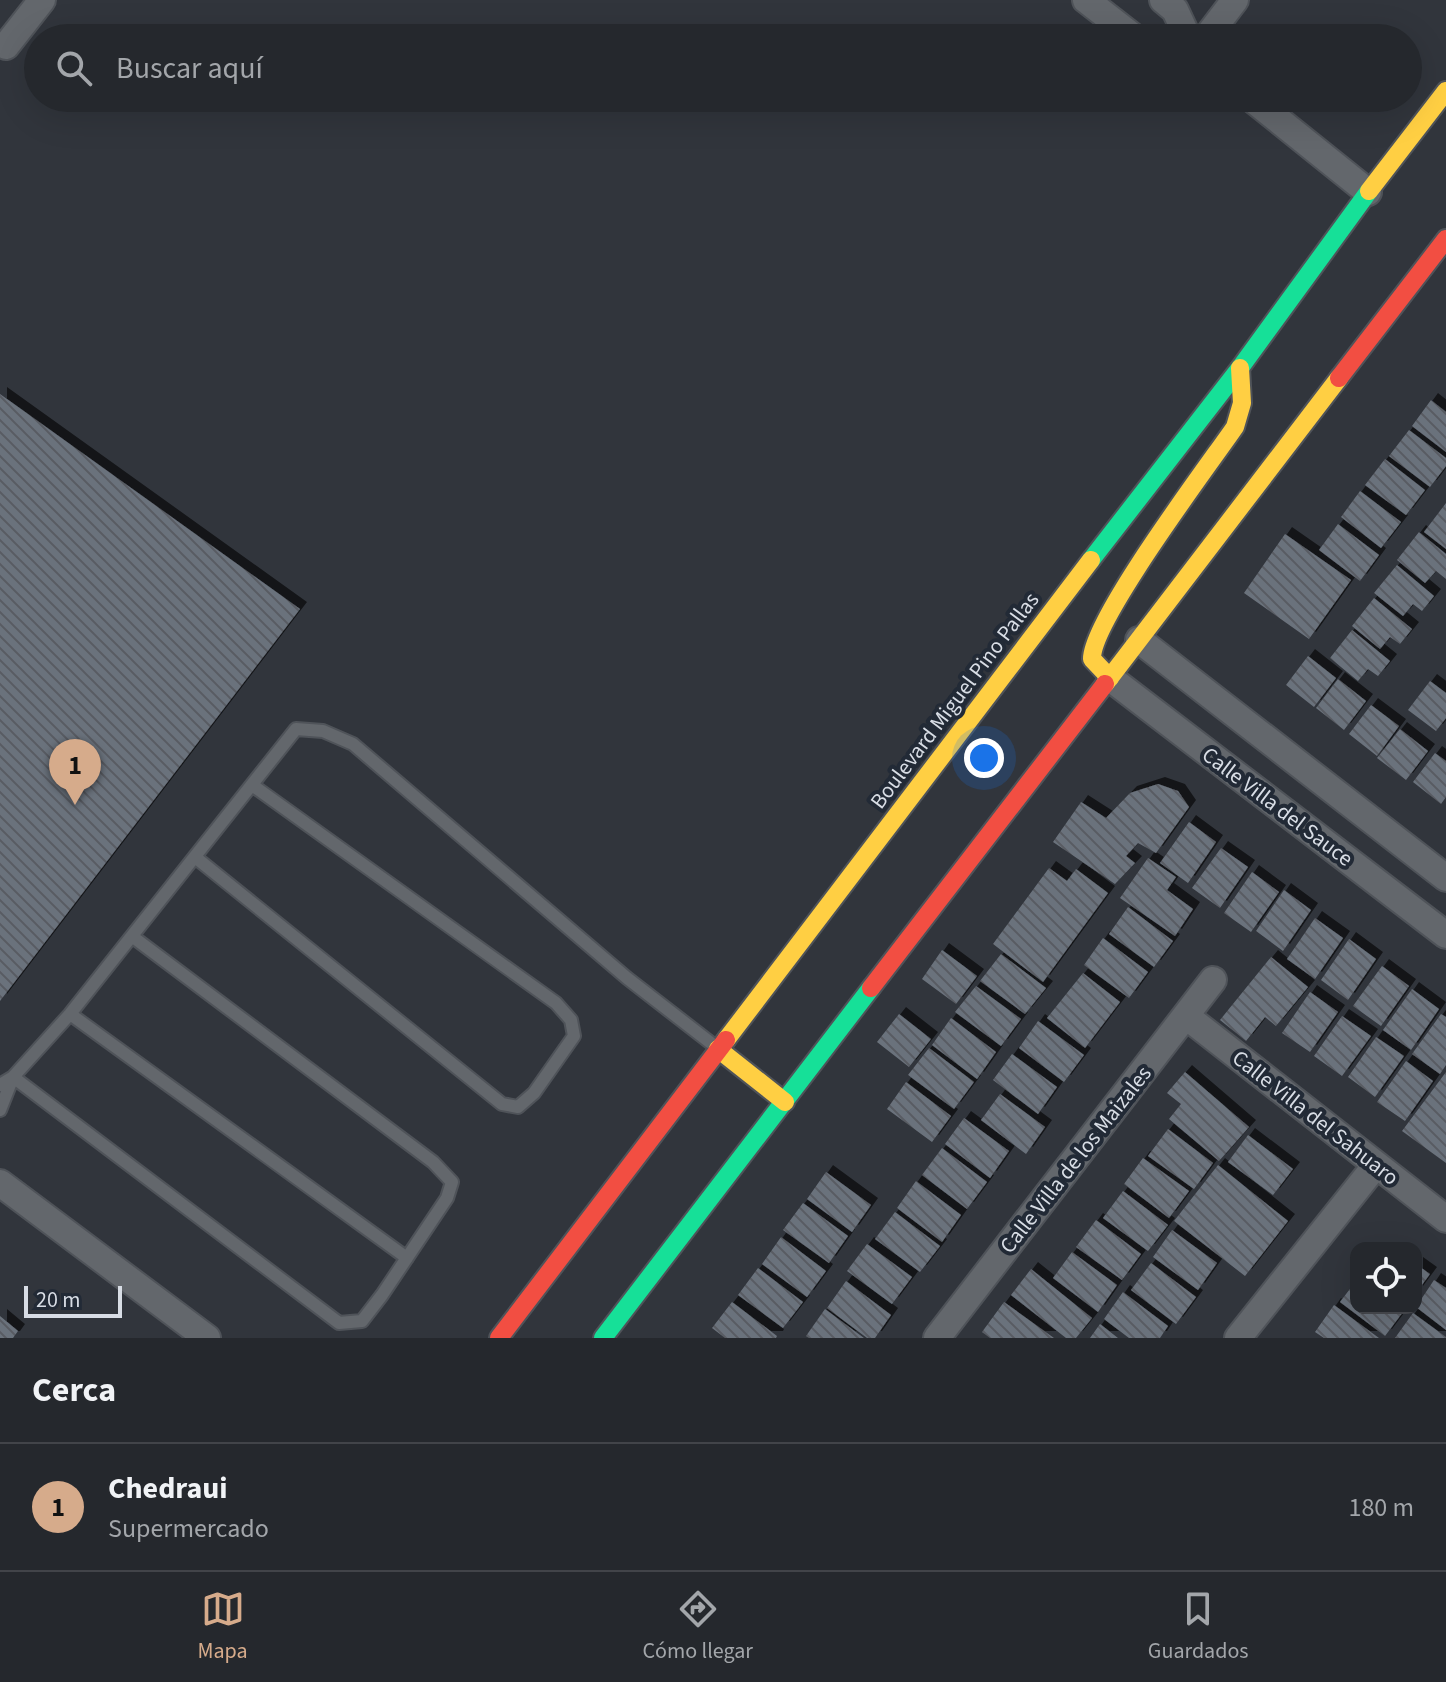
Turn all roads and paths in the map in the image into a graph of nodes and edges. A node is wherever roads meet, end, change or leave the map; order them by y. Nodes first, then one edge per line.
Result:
1 (42, 0) edge
2 (1086, 0) edge
3 (1235, 0) edge
4 (1169, 5) edge
5 (1117, 24) edge
6 (1180, 24) edge
7 (1217, 24) edge
8 (6, 46) dead end
9 (1446, 91) edge
10 (1268, 112) edge
11 (1368, 192) junction
12 (1446, 239) edge
13 (1240, 368) junction
14 (1139, 640) junction
15 (1110, 678) junction
16 (252, 785) junction
17 (195, 857) junction
18 (1446, 878) edge
19 (1446, 935) edge
20 (133, 937) junction
21 (1213, 980) dead end
22 (70, 1014) junction
23 (1186, 1016) junction
24 (718, 1049) junction
25 (13, 1077) junction
26 (0, 1085) edge
27 (785, 1102) junction
28 (0, 1110) edge
29 (1376, 1165) junction
30 (0, 1183) edge
31 (1446, 1219) edge
32 (407, 1258) junction
33 (207, 1338) edge
34 (499, 1338) edge
35 (603, 1338) edge
36 (937, 1338) edge
37 (1238, 1338) edge

1 - 8 street
2 - 5 street
3 - 7 street
4 - 6 street
9 - 11 main road, Boulevard Miguel Pino Pallas
10 - 11 street
11 - 13 main road, Boulevard Miguel Pino Pallas
12 - 14 main road
13 - 15 main road
13 - 24 main road, Boulevard Miguel Pino Pallas
14 - 15 main road
14 - 18 street, Calle Villa del Sauce
15 - 19 street, Calle Villa del Sauce
15 - 27 main road
16 - 17 lane
16 - 17 lane
16 - 24 lane
17 - 20 lane
20 - 22 lane
20 - 32 lane
21 - 23 street, Calle Villa de los Maizales
22 - 25 lane
22 - 32 lane
23 - 29 street, Calle Villa del Sahuaro
23 - 36 street, Calle Villa de los Maizales
24 - 27 main road
24 - 34 main road, Boulevard Miguel Pino Pallas
25 - 26 lane
25 - 28 lane
25 - 32 lane
27 - 35 main road
29 - 31 street, Calle Villa del Sahuaro
29 - 37 street
30 - 33 street

